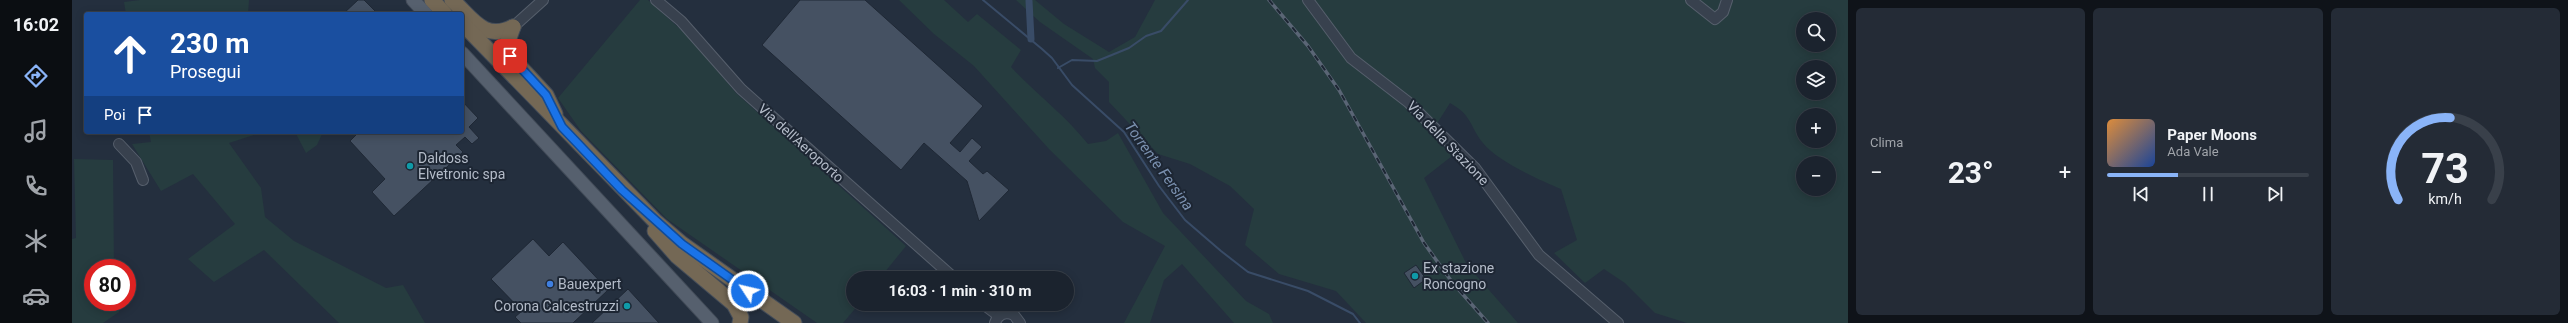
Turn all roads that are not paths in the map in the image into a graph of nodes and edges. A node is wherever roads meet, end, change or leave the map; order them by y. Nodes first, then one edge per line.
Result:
1 (413, 0) edge
2 (432, 0) edge
3 (440, 0) edge
4 (452, 0) edge
5 (543, 0) edge
6 (656, 0) edge
7 (1308, 0) edge
8 (1691, 0) edge
9 (1727, 0) edge
10 (424, 12) edge
11 (443, 12) edge
12 (452, 12) edge
13 (464, 25) edge
14 (513, 27) junction
15 (464, 34) edge
16 (464, 55) edge
17 (562, 127) junction
18 (119, 144) dead end
19 (143, 180) dead end
20 (651, 226) junction
21 (946, 271) edge
22 (990, 311) edge
23 (997, 319) edge
24 (712, 323) edge
25 (740, 323) edge
26 (784, 323) edge
27 (794, 323) edge
28 (1020, 323) edge
29 (1618, 323) edge

1 - 10 main road
2 - 11 highway
3 - 12 highway
4 - 14 highway
5 - 14 street
6 - 21 street, Via dell'Aeroporto
7 - 29 street, Via della Stazione
8 - 9 street
13 - 17 highway
14 - 17 highway
15 - 20 highway
16 - 24 main road
17 - 27 highway
18 - 19 street
20 - 25 highway
20 - 26 highway
22 - 23 street
23 - 28 street

